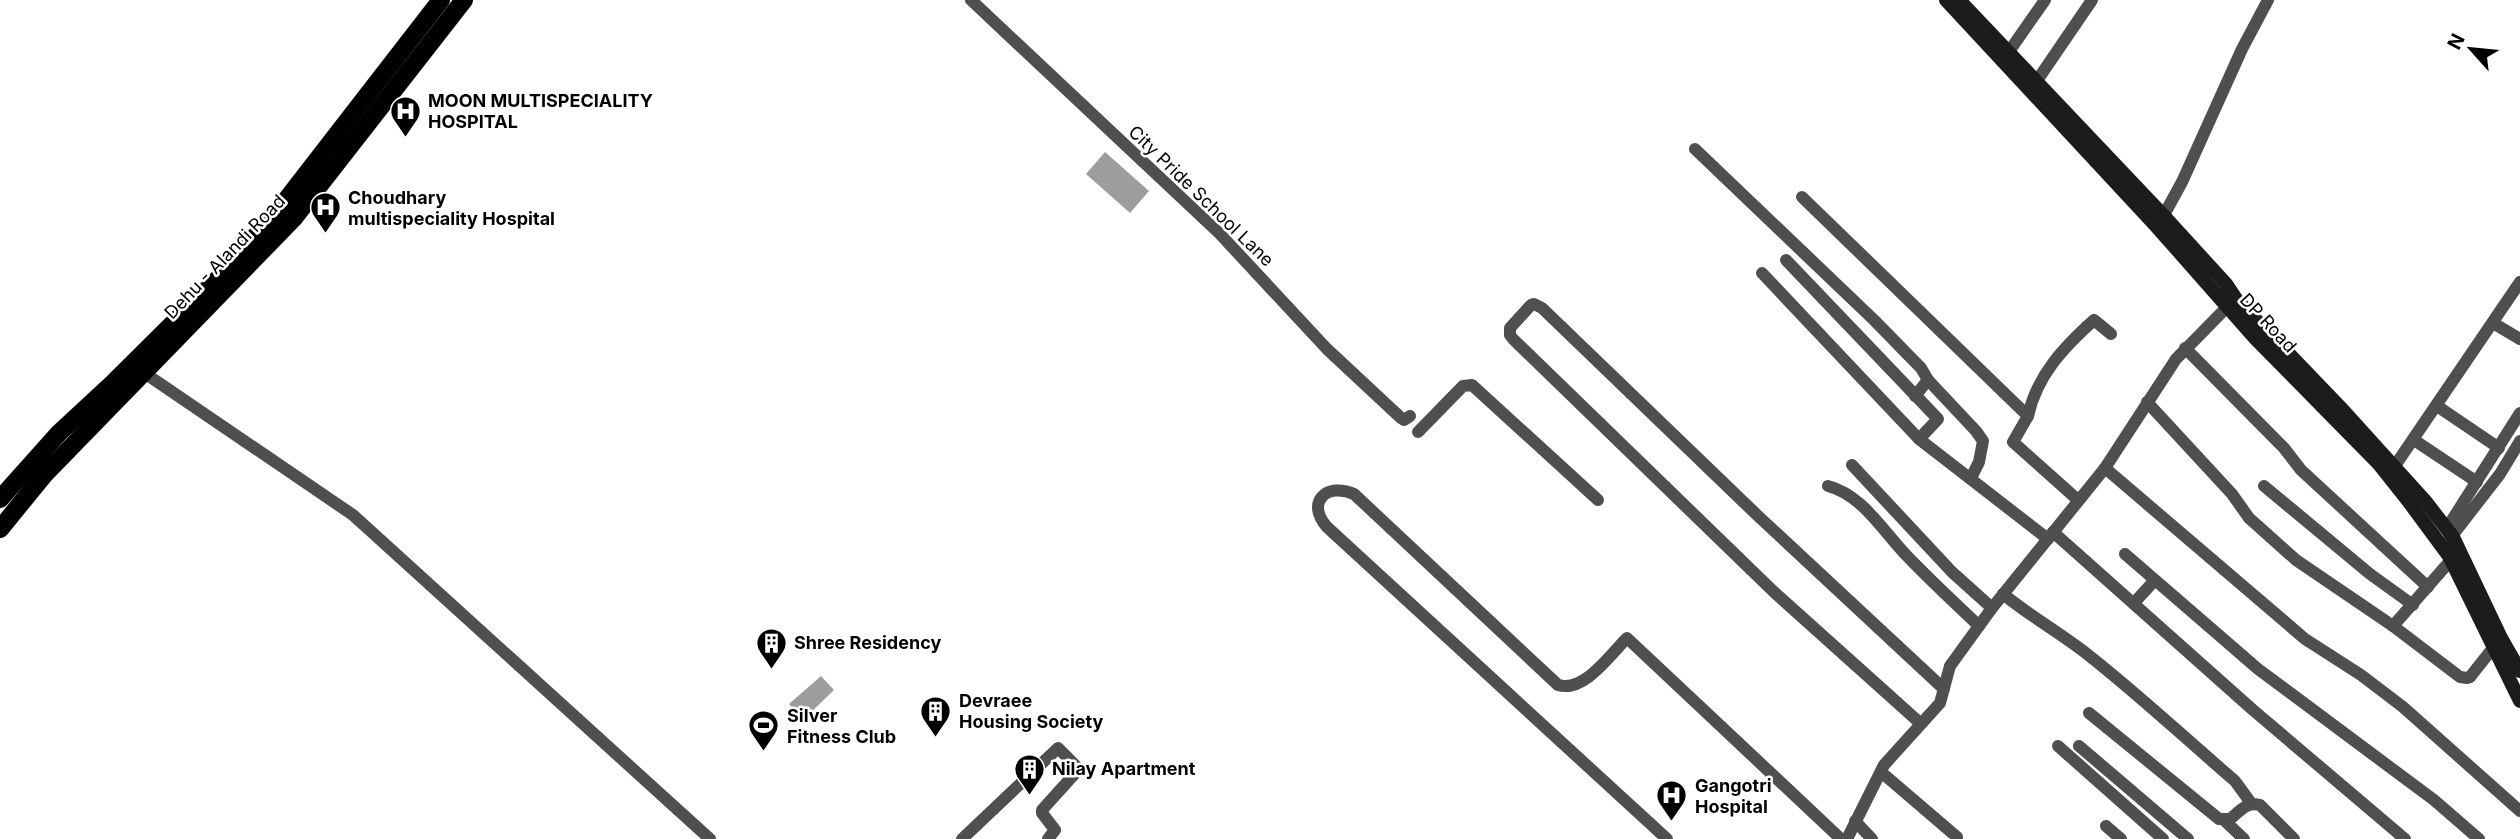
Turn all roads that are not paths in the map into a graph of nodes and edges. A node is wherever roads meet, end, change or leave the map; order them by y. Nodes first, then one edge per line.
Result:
1 (441, 0) edge
2 (464, 0) edge
3 (971, 0) edge
4 (1946, 0) edge
5 (1959, 0) edge
6 (2045, 0) edge
7 (2092, 0) edge
8 (2268, 0) edge
9 (2008, 53) junction
10 (2036, 82) junction
11 (1695, 149) dead end
12 (1802, 197) dead end
13 (2160, 221) junction
14 (1786, 260) dead end
15 (1762, 273) dead end
16 (2520, 282) edge
17 (2231, 302) junction
18 (2493, 323) junction
19 (2111, 334) dead end
20 (2520, 339) edge
21 (2185, 348) junction
22 (143, 372) junction
23 (1928, 380) junction
24 (1915, 396) junction
25 (2147, 402) junction
26 (2437, 406) junction
27 (2520, 414) edge
28 (2028, 416) junction
29 (1407, 418) dead end
30 (1418, 432) dead end
31 (1919, 439) junction
32 (2414, 440) junction
33 (2520, 441) edge
34 (2499, 448) junction
35 (1852, 465) dead end
36 (2105, 468) junction
37 (2391, 472) junction
38 (1971, 478) junction
39 (2477, 482) junction
40 (1828, 486) dead end
41 (2264, 486) dead end
42 (0, 499) edge
43 (1598, 500) dead end
44 (2078, 500) junction
45 (0, 529) edge
46 (2050, 536) junction
47 (2448, 537) junction
48 (2125, 554) dead end
49 (2451, 560) junction
50 (2154, 581) junction
51 (2428, 587) junction
52 (2003, 594) junction
53 (2134, 603) junction
54 (2413, 605) junction
55 (1992, 608) junction
56 (1979, 626) junction
57 (2393, 626) junction
58 (2493, 648) junction
59 (2520, 671) edge
60 (1944, 689) junction
61 (2520, 701) edge
62 (2088, 713) dead end
63 (1920, 723) junction
64 (2058, 746) dead end
65 (2078, 746) dead end
66 (1881, 772) junction
67 (2251, 803) junction
68 (2520, 811) edge
69 (2224, 820) junction
70 (1855, 821) junction
71 (2106, 826) dead end
72 (1956, 836) dead end
73 (710, 839) edge
74 (962, 839) edge
75 (1048, 839) edge
76 (1667, 839) edge
77 (1841, 839) edge
78 (1847, 839) edge
79 (1872, 839) edge
80 (2121, 839) edge
81 (2163, 839) edge
82 (2188, 839) edge
83 (2244, 839) edge
84 (2294, 839) edge
85 (2405, 839) edge
86 (2479, 839) edge

1 - 42 main road, Dehu - Alandi Road
2 - 22 main road, Dehu - Alandi Road
3 - 29 street, City Pride School Lane
4 - 13 street, DP Road
5 - 9 street, DP Road
6 - 9 street
7 - 10 street
8 - 13 street
9 - 10 street, DP Road
10 - 13 street, DP Road
11 - 23 street
12 - 28 street
13 - 17 street, DP Road
14 - 24 street
15 - 31 street
16 - 18 street
17 - 21 street
17 - 37 street, DP Road
18 - 20 street
18 - 26 street
19 - 28 street
21 - 25 street
21 - 51 street
22 - 45 main road, Dehu - Alandi Road
22 - 73 street
23 - 24 street
23 - 38 street
24 - 31 street
25 - 36 street
25 - 57 street
26 - 32 street
26 - 34 street
27 - 34 street
28 - 44 street
30 - 43 street
31 - 38 street
32 - 37 street
32 - 39 street
33 - 47 street
34 - 39 street
35 - 55 street
36 - 44 street
36 - 68 street
37 - 47 street, DP Road
38 - 46 street
39 - 47 street
40 - 56 street
41 - 54 street
44 - 46 street
46 - 52 street
46 - 53 street
47 - 49 street, DP Road
47 - 59 street, DP Road
48 - 50 street
49 - 51 street
49 - 58 street, DP Road
50 - 53 street
50 - 86 street
51 - 54 street
52 - 55 street
52 - 67 street
53 - 85 street
54 - 57 street
55 - 56 street
56 - 60 street
57 - 58 street
58 - 61 street, DP Road
60 - 63 street
60 - 63 street
62 - 69 street
63 - 66 street
64 - 81 street
65 - 82 street
66 - 70 street
66 - 72 street
67 - 69 street
67 - 84 street
69 - 83 street
70 - 78 street
70 - 79 street
71 - 80 street
74 - 75 street
76 - 77 street

